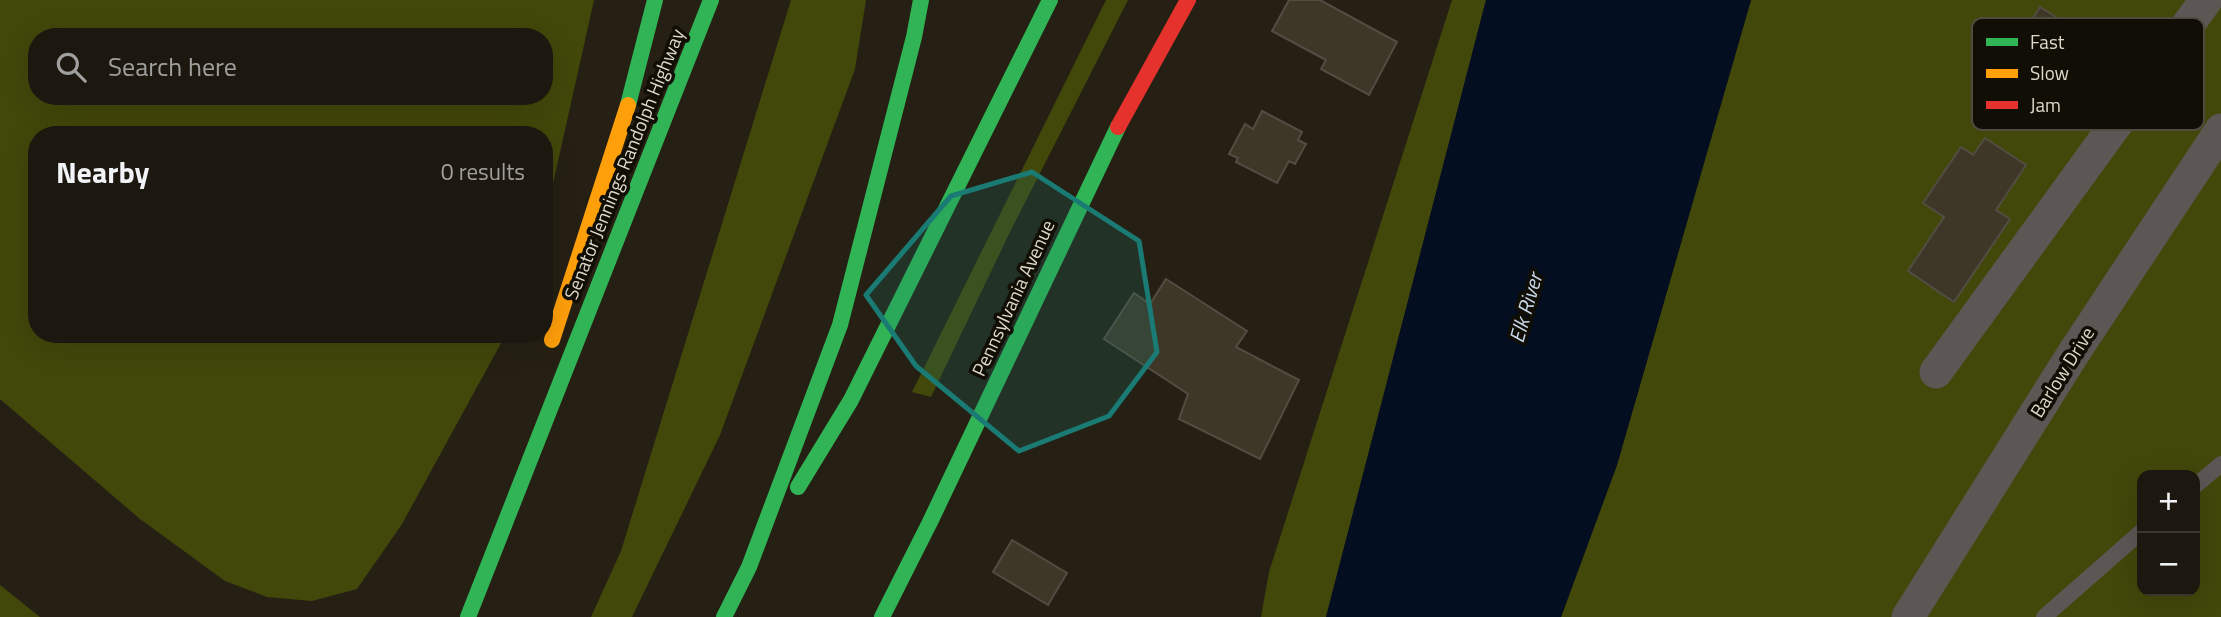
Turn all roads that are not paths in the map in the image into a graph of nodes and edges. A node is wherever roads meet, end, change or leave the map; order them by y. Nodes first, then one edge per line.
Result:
1 (655, 0) edge
2 (711, 0) edge
3 (921, 0) edge
4 (1050, 0) edge
5 (1188, 0) edge
6 (2206, 0) edge
7 (2193, 18) edge
8 (2112, 130) edge
9 (2221, 130) edge
10 (553, 336) edge
11 (551, 343) edge
12 (548, 351) dead end
13 (1936, 372) dead end
14 (514, 458) dead end
15 (2221, 464) edge
16 (2200, 482) edge
17 (2140, 533) edge
18 (749, 567) junction
19 (462, 617) edge
20 (468, 617) edge
21 (724, 617) edge
22 (882, 617) edge
23 (1908, 617) edge
24 (2044, 617) edge

1 - 10 main road
2 - 20 main road, Senator Jennings Randolph Highway
3 - 18 main road
4 - 18 main road
5 - 22 main road, Pennsylvania Avenue
6 - 7 street
8 - 13 street
9 - 23 street, Barlow Drive
11 - 12 main road
14 - 19 main road
15 - 16 lane
17 - 24 lane
18 - 21 main road

